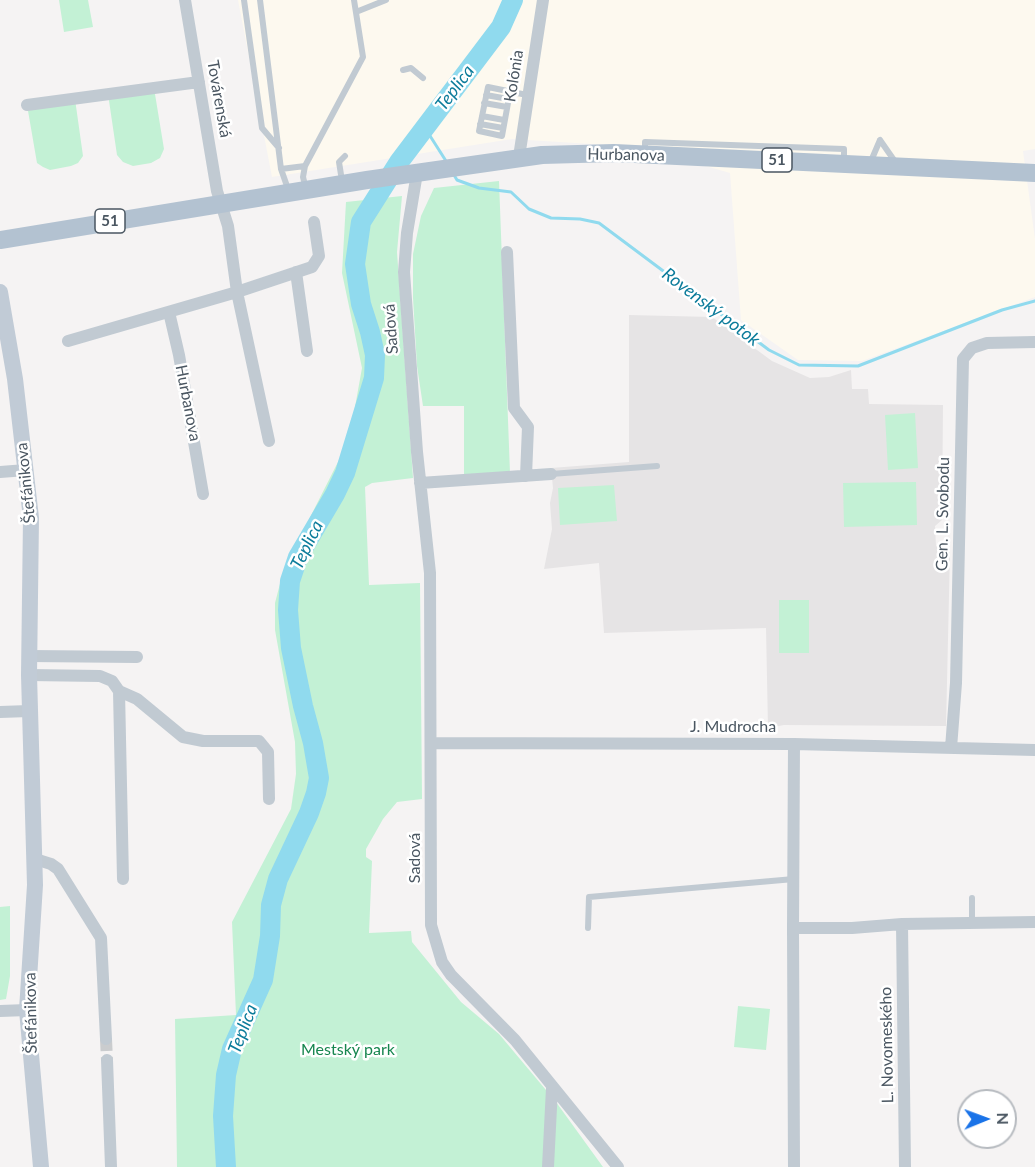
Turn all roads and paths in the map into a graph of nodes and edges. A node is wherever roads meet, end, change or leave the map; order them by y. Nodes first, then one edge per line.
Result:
1 (185, 0) edge
2 (244, 0) edge
3 (260, 0) edge
4 (354, 0) edge
5 (386, 0) edge
6 (543, 0) edge
7 (356, 12) junction
8 (403, 70) dead end
9 (423, 78) dead end
10 (199, 82) junction
11 (509, 95) junction
12 (527, 95) junction
13 (484, 103) junction
14 (27, 105) dead end
15 (507, 107) junction
16 (482, 116) junction
17 (504, 120) junction
18 (279, 148) junction
19 (345, 156) dead end
20 (519, 157) junction
21 (869, 165) junction
22 (305, 166) junction
23 (898, 166) junction
24 (281, 169) junction
25 (1035, 173) edge
26 (411, 174) junction
27 (342, 184) junction
28 (297, 191) junction
29 (220, 204) junction
30 (314, 222) dead end
31 (0, 240) edge
32 (507, 252) dead end
33 (296, 272) junction
34 (0, 292) edge
35 (237, 292) junction
36 (168, 312) junction
37 (68, 341) dead end
38 (1035, 342) edge
39 (307, 351) dead end
40 (269, 441) dead end
41 (657, 466) dead end
42 (26, 470) junction
43 (0, 472) edge
44 (551, 474) joint
45 (526, 476) junction
46 (420, 483) junction
47 (203, 494) dead end
48 (29, 656) junction
49 (137, 657) dead end
50 (29, 675) junction
51 (119, 692) junction
52 (29, 711) junction
53 (0, 712) edge
54 (430, 743) junction
55 (794, 744) junction
56 (951, 748) junction
57 (1035, 750) edge
58 (269, 799) dead end
59 (35, 859) junction
60 (123, 879) dead end
61 (794, 879) junction
62 (972, 898) dead end
63 (972, 922) junction
64 (1035, 922) edge
65 (902, 924) junction
66 (588, 928) dead end
67 (793, 928) junction
68 (27, 1010) junction
69 (0, 1011) edge
70 (106, 1039) tunnel mouth
71 (107, 1060) tunnel mouth
72 (552, 1088) junction
73 (41, 1167) edge
74 (111, 1167) edge
75 (548, 1167) edge
76 (618, 1167) edge
77 (794, 1167) edge
78 (905, 1167) edge

1 - 10 street, Továrenská
2 - 18 lane
3 - 18 lane
4 - 7 lane
5 - 7 lane
6 - 12 street, Kolónia
7 - 22 lane
8 - 9 lane
10 - 14 street
10 - 29 street, Továrenská
11 - 12 lane
11 - 13 lane
11 - 15 lane
12 - 20 street, Kolónia
13 - 15 lane
13 - 16 lane
15 - 17 lane
16 - 17 lane
16 - 17 lane
18 - 24 lane
19 - 27 lane
20 - 21 main road, Hurbanova / 51
20 - 26 main road, Hurbanova / 51
21 - 23 main road, Hurbanova / 51
21 - 23 lane
22 - 24 lane
22 - 28 lane
23 - 25 main road, Hurbanova / 51
24 - 28 lane
26 - 27 main road, Hurbanova / 51
26 - 46 street, Sadová
27 - 28 main road, Hurbanova / 51
28 - 29 main road, Hurbanova / 51
29 - 31 main road, Hurbanova / 51
29 - 35 street
30 - 33 street
32 - 45 street
33 - 35 street
33 - 39 street
34 - 42 street, Štefánikova
35 - 36 street
35 - 40 street
36 - 37 street
36 - 47 street, Hurbanova
38 - 56 street, Gen. L. Svobodu
41 - 44 lane
42 - 43 street
42 - 48 street, Štefánikova
44 - 45 street
45 - 46 street
46 - 54 street, Sadová
48 - 49 street
48 - 50 street, Štefánikova
50 - 51 street
50 - 52 street, Štefánikova
51 - 58 street
51 - 60 street
52 - 53 street
52 - 59 street, Štefánikova
54 - 55 street, J. Mudrocha
54 - 72 street, Sadová
55 - 56 street, J. Mudrocha
55 - 61 street
56 - 57 street, J. Mudrocha
59 - 68 street, Štefánikova
59 - 70 street
61 - 66 lane
61 - 67 street
62 - 63 lane
63 - 64 street
63 - 65 street
65 - 67 street
65 - 78 street, L. Novomeského
67 - 77 street
68 - 69 street
68 - 73 street, Štefánikova
71 - 74 street
72 - 75 street
72 - 76 street, Sadová

